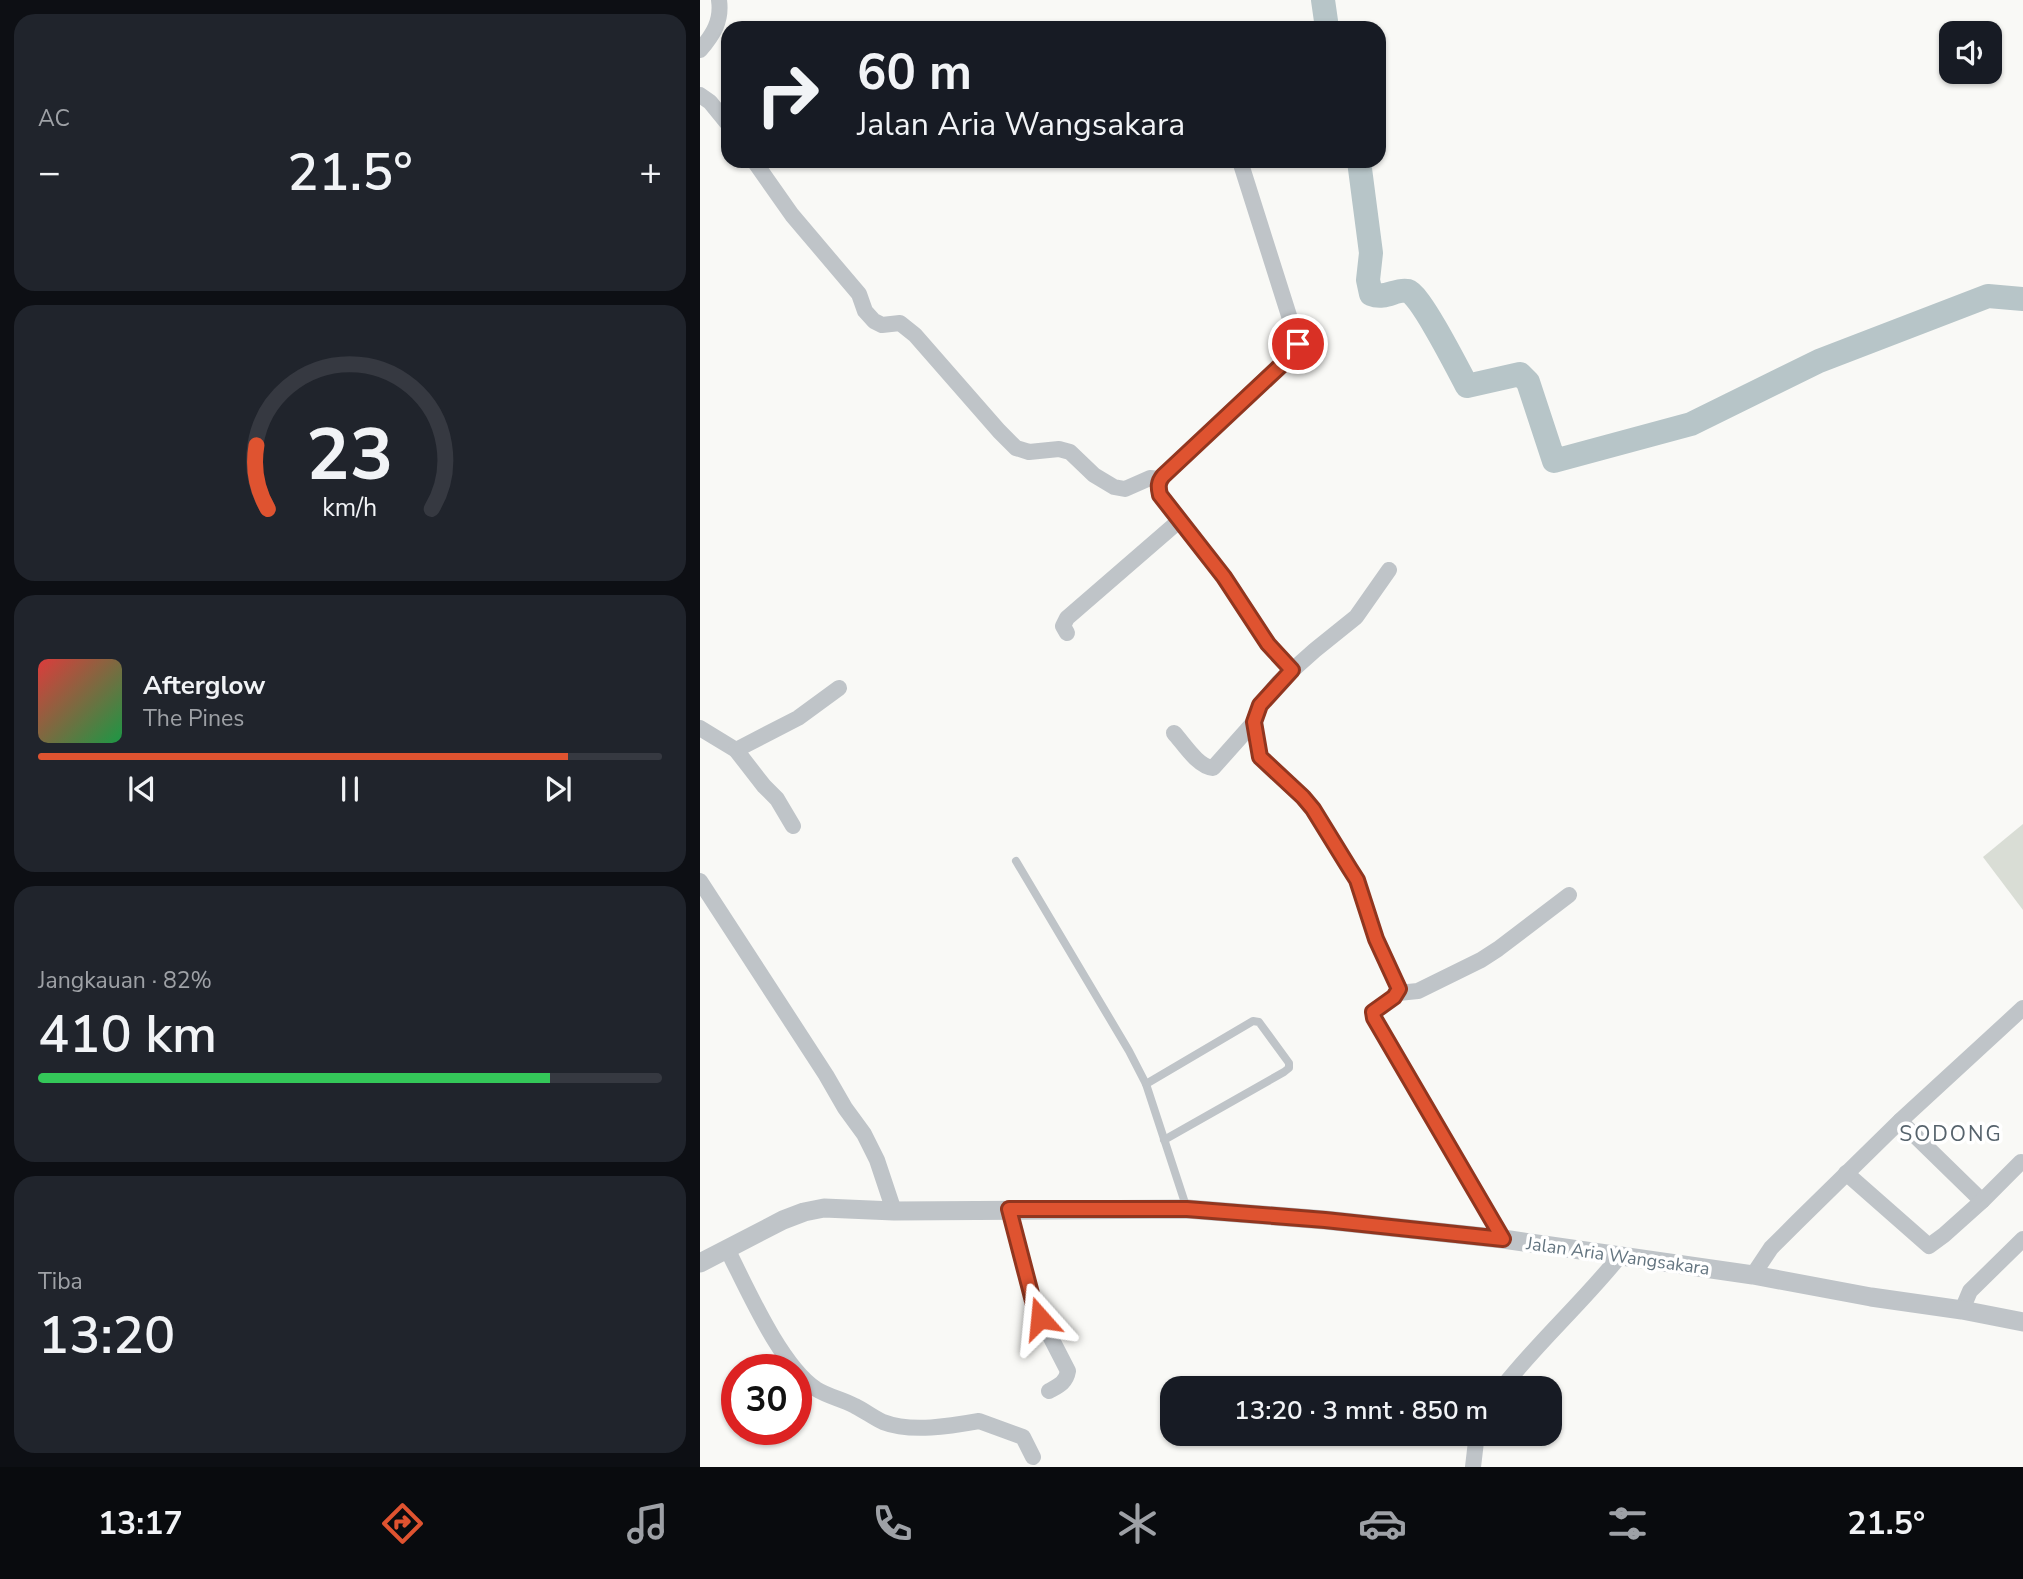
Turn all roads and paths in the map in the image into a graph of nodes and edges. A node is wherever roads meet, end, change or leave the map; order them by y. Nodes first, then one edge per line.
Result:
1 (719, 0) edge
2 (700, 50) edge
3 (700, 94) edge
4 (721, 116) edge
5 (759, 168) edge
6 (1242, 168) edge
7 (1160, 479) junction
8 (1180, 521) junction
9 (1389, 570) dead end
10 (1067, 633) dead end
11 (1292, 670) junction
12 (839, 688) dead end
13 (1254, 722) junction
14 (700, 728) edge
15 (1174, 733) dead end
16 (736, 750) junction
17 (793, 826) dead end
18 (1016, 861) dead end
19 (700, 881) edge
20 (1569, 895) dead end
21 (1398, 993) junction
22 (2023, 1008) edge
23 (1146, 1084) junction
24 (1900, 1121) junction
25 (1164, 1140) junction
26 (2021, 1162) edge
27 (1846, 1173) junction
28 (1983, 1200) junction
29 (1009, 1209) junction
30 (1187, 1209) junction
31 (894, 1211) junction
32 (1503, 1239) junction
33 (2023, 1239) edge
34 (727, 1249) junction
35 (1619, 1257) junction
36 (700, 1263) edge
37 (1753, 1275) junction
38 (1962, 1310) junction
39 (2023, 1322) edge
40 (1512, 1376) edge
41 (1049, 1391) dead end
42 (1475, 1446) edge
43 (1033, 1457) dead end
44 (1473, 1467) edge

1 - 2 street
3 - 4 street
5 - 7 street
6 - 7 street
7 - 8 street
8 - 10 street
8 - 11 street
9 - 11 street
11 - 13 street
12 - 16 street
13 - 15 street
13 - 21 street
14 - 16 street
16 - 17 street
18 - 23 lane
19 - 31 street
20 - 21 street
21 - 32 street
22 - 24 street
23 - 25 lane
23 - 25 lane
24 - 27 street
24 - 28 street
25 - 30 lane
26 - 28 street
27 - 28 street
27 - 37 street
29 - 30 street, Jalan Aria Wangsakara
29 - 31 street, Jalan Aria Wangsakara
29 - 41 street
30 - 32 street, Jalan Aria Wangsakara
31 - 34 street, Jalan Aria Wangsakara
32 - 35 street, Jalan Aria Wangsakara
33 - 38 street
34 - 36 street, Jalan Aria Wangsakara
34 - 43 street
35 - 37 street, Jalan Aria Wangsakara
35 - 40 street
37 - 38 street, Jalan Aria Wangsakara
38 - 39 street, Jalan Aria Wangsakara
42 - 44 street

